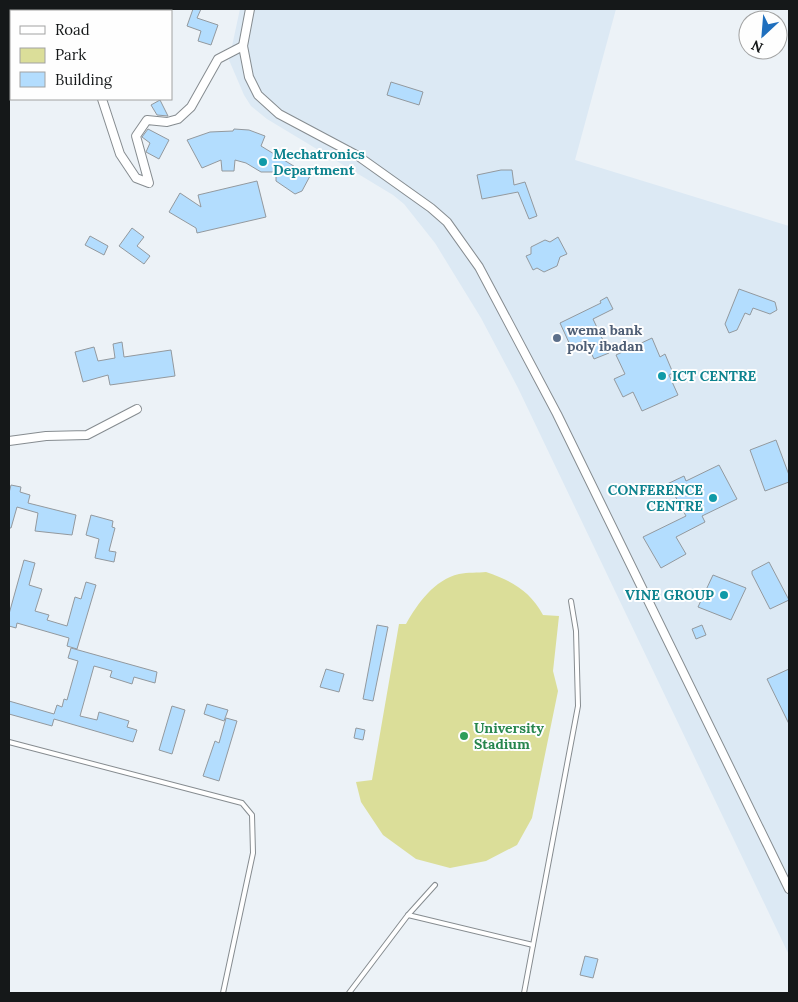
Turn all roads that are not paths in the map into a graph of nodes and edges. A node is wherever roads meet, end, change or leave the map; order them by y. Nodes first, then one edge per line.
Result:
1 (250, 9) edge
2 (243, 46) junction
3 (102, 100) edge
4 (138, 409) dead end
5 (9, 441) edge
6 (571, 601) dead end
7 (9, 742) edge
8 (435, 885) dead end
9 (789, 889) edge
10 (408, 915) junction
11 (533, 945) junction
12 (223, 993) edge
13 (349, 993) edge
14 (524, 993) edge

1 - 2 street
2 - 3 street
2 - 9 street
4 - 5 street
6 - 11 lane
7 - 12 lane
8 - 10 lane
10 - 11 lane
10 - 13 lane
11 - 14 lane

